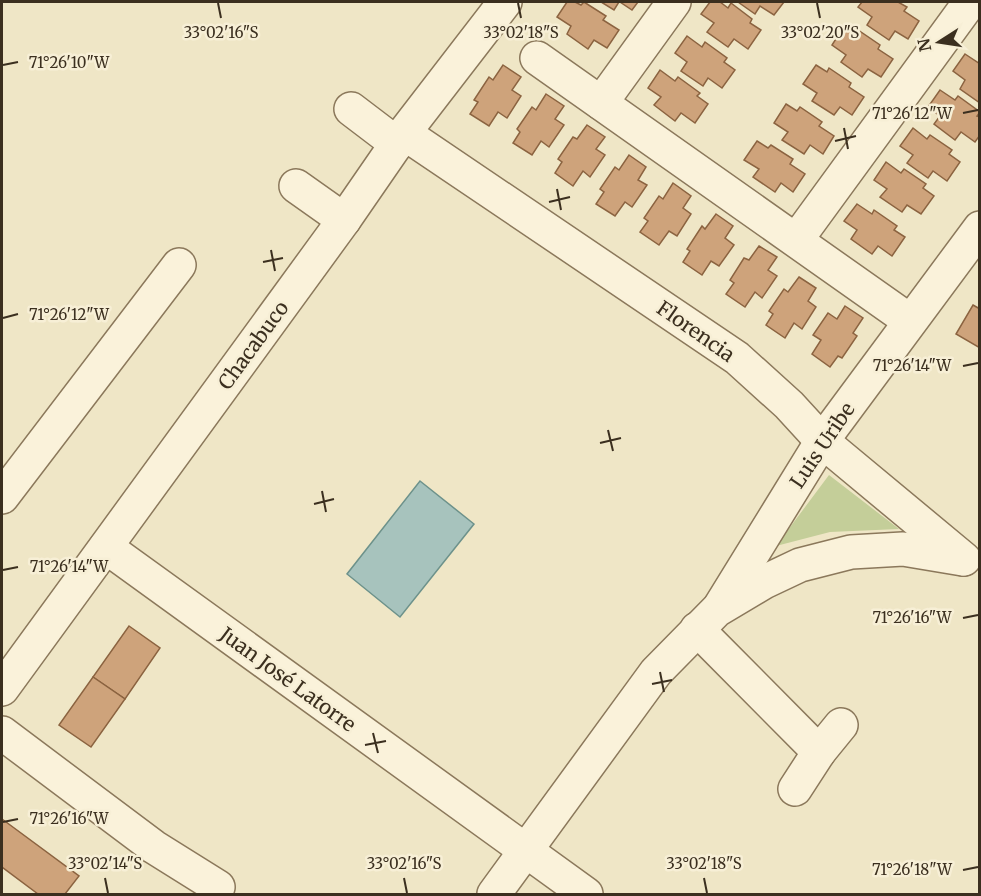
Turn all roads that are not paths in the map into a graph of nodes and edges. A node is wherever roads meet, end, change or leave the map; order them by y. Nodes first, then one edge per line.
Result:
1 (505, 2) edge
2 (674, 2) edge
3 (970, 2) edge
4 (537, 58) dead end
5 (600, 103) junction
6 (351, 110) dead end
7 (401, 138) junction
8 (296, 186) dead end
9 (344, 220) junction
10 (980, 228) edge
11 (797, 239) junction
12 (179, 265) dead end
13 (910, 321) junction
14 (822, 441) junction
15 (7, 478) edge
16 (106, 547) junction
17 (972, 562) edge
18 (707, 619) junction
19 (2, 688) edge
20 (841, 725) dead end
21 (2, 734) edge
22 (819, 753) junction
23 (795, 789) dead end
24 (526, 851) junction
25 (218, 887) dead end
26 (494, 894) edge
27 (586, 894) edge

1 - 7 street, Chacabuco
2 - 5 street
3 - 11 street
4 - 5 street
5 - 11 street
6 - 7 street, Florencia
7 - 9 street, Chacabuco
7 - 14 street, Florencia
8 - 9 street
9 - 16 street, Chacabuco
10 - 13 street, Luis Uribe
11 - 13 street
12 - 15 street
13 - 14 street, Luis Uribe
14 - 17 street, Florencia
14 - 18 street, Luis Uribe
16 - 19 street, Chacabuco
16 - 24 street, Juan José Latorre
17 - 18 street, Luis Uribe
18 - 22 street
18 - 24 street, Luis Uribe
20 - 22 street
21 - 25 street
22 - 23 street
24 - 26 street, Luis Uribe
24 - 27 street, Juan José Latorre

